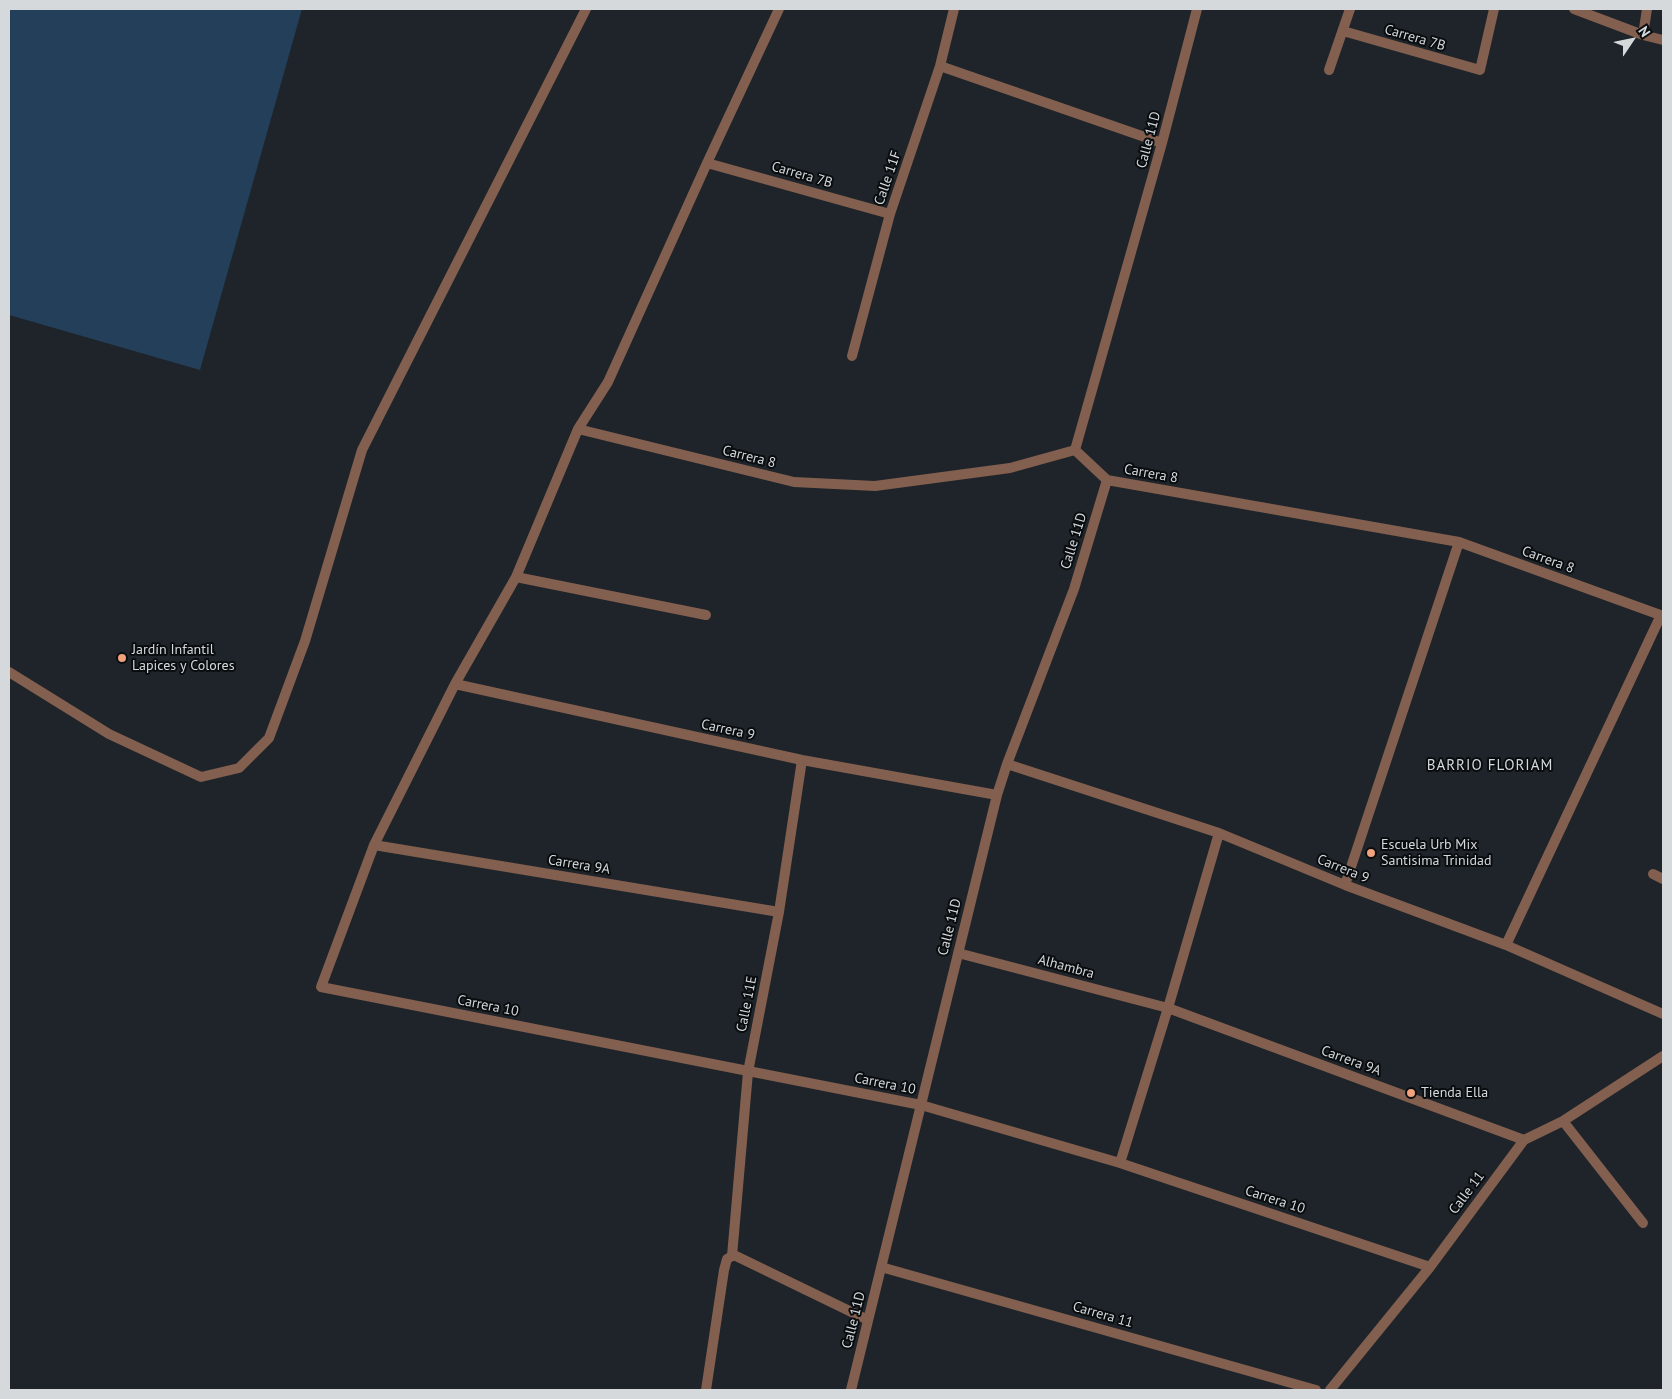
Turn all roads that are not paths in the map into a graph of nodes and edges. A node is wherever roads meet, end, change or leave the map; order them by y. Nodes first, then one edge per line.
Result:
1 (586, 9) edge
2 (779, 9) edge
3 (954, 9) edge
4 (1197, 9) edge
5 (1350, 9) edge
6 (1494, 9) edge
7 (1574, 9) edge
8 (1647, 9) edge
9 (1343, 31) junction
10 (1643, 35) junction
11 (1663, 40) edge
12 (940, 66) junction
13 (1330, 70) dead end
14 (1162, 143) junction
15 (707, 162) junction
16 (890, 214) junction
17 (852, 356) dead end
18 (578, 429) junction
19 (1075, 450) junction
20 (1107, 480) junction
21 (1459, 542) junction
22 (516, 577) junction
23 (706, 615) dead end
24 (1662, 615) edge
25 (9, 672) edge
26 (455, 684) junction
27 (802, 760) junction
28 (1007, 764) junction
29 (997, 795) junction
30 (1219, 833) junction
31 (374, 845) junction
32 (1653, 874) dead end
33 (1663, 879) edge
34 (1345, 885) junction
35 (779, 912) junction
36 (1506, 945) junction
37 (958, 953) junction
38 (1168, 1008) junction
39 (1663, 1014) edge
40 (1663, 1056) edge
41 (748, 1072) junction
42 (921, 1105) junction
43 (1563, 1121) junction
44 (1524, 1140) junction
45 (1120, 1163) junction
46 (1643, 1223) dead end
47 (734, 1256) junction
48 (1430, 1266) junction
49 (881, 1267) junction
50 (868, 1320) junction
51 (706, 1390) edge
52 (851, 1390) edge
53 (1316, 1390) edge
54 (1330, 1390) edge

1 - 25 street
2 - 15 street
3 - 12 street, Calle 11F
4 - 14 street, Calle 11D
5 - 9 street
6 - 9 street, Carrera 7B
7 - 10 street
8 - 10 street
9 - 13 street
10 - 11 street
12 - 14 street
12 - 16 street, Calle 11F
14 - 19 street, Calle 11D
15 - 16 street, Carrera 7B
15 - 18 street
16 - 17 street, Calle 11F
18 - 19 street, Carrera 8
18 - 22 street
19 - 20 street, Carrera 8
20 - 21 street, Carrera 8
20 - 28 street, Calle 11D
21 - 24 street, Carrera 8
21 - 34 street
22 - 23 street
22 - 26 street
24 - 36 street
26 - 27 street, Carrera 9
26 - 31 street
27 - 29 street, Carrera 9
27 - 35 street, Calle 11E
28 - 29 street, Calle 11D
28 - 30 street, Carrera 9
29 - 37 street, Calle 11D
30 - 34 street, Carrera 9
30 - 38 street
31 - 35 street, Carrera 9A
31 - 41 street, Carrera 10
32 - 33 street
34 - 36 street, Carrera 9
35 - 41 street, Calle 11E
36 - 39 street, Carrera 9
37 - 38 street, Alhambra
37 - 42 street, Calle 11D
38 - 44 street, Carrera 9A
38 - 45 street
40 - 43 street, Calle 11
41 - 42 street, Carrera 10
41 - 47 street, Calle 11E
42 - 45 street, Carrera 10
42 - 49 street, Calle 11D
43 - 44 street, Calle 11
43 - 46 street
44 - 48 street, Calle 11
45 - 48 street, Carrera 10
47 - 50 street
47 - 51 street, Calle 11E
48 - 54 street, Calle 11
49 - 50 street, Calle 11D
49 - 53 street, Carrera 11
50 - 52 street, Calle 11D

